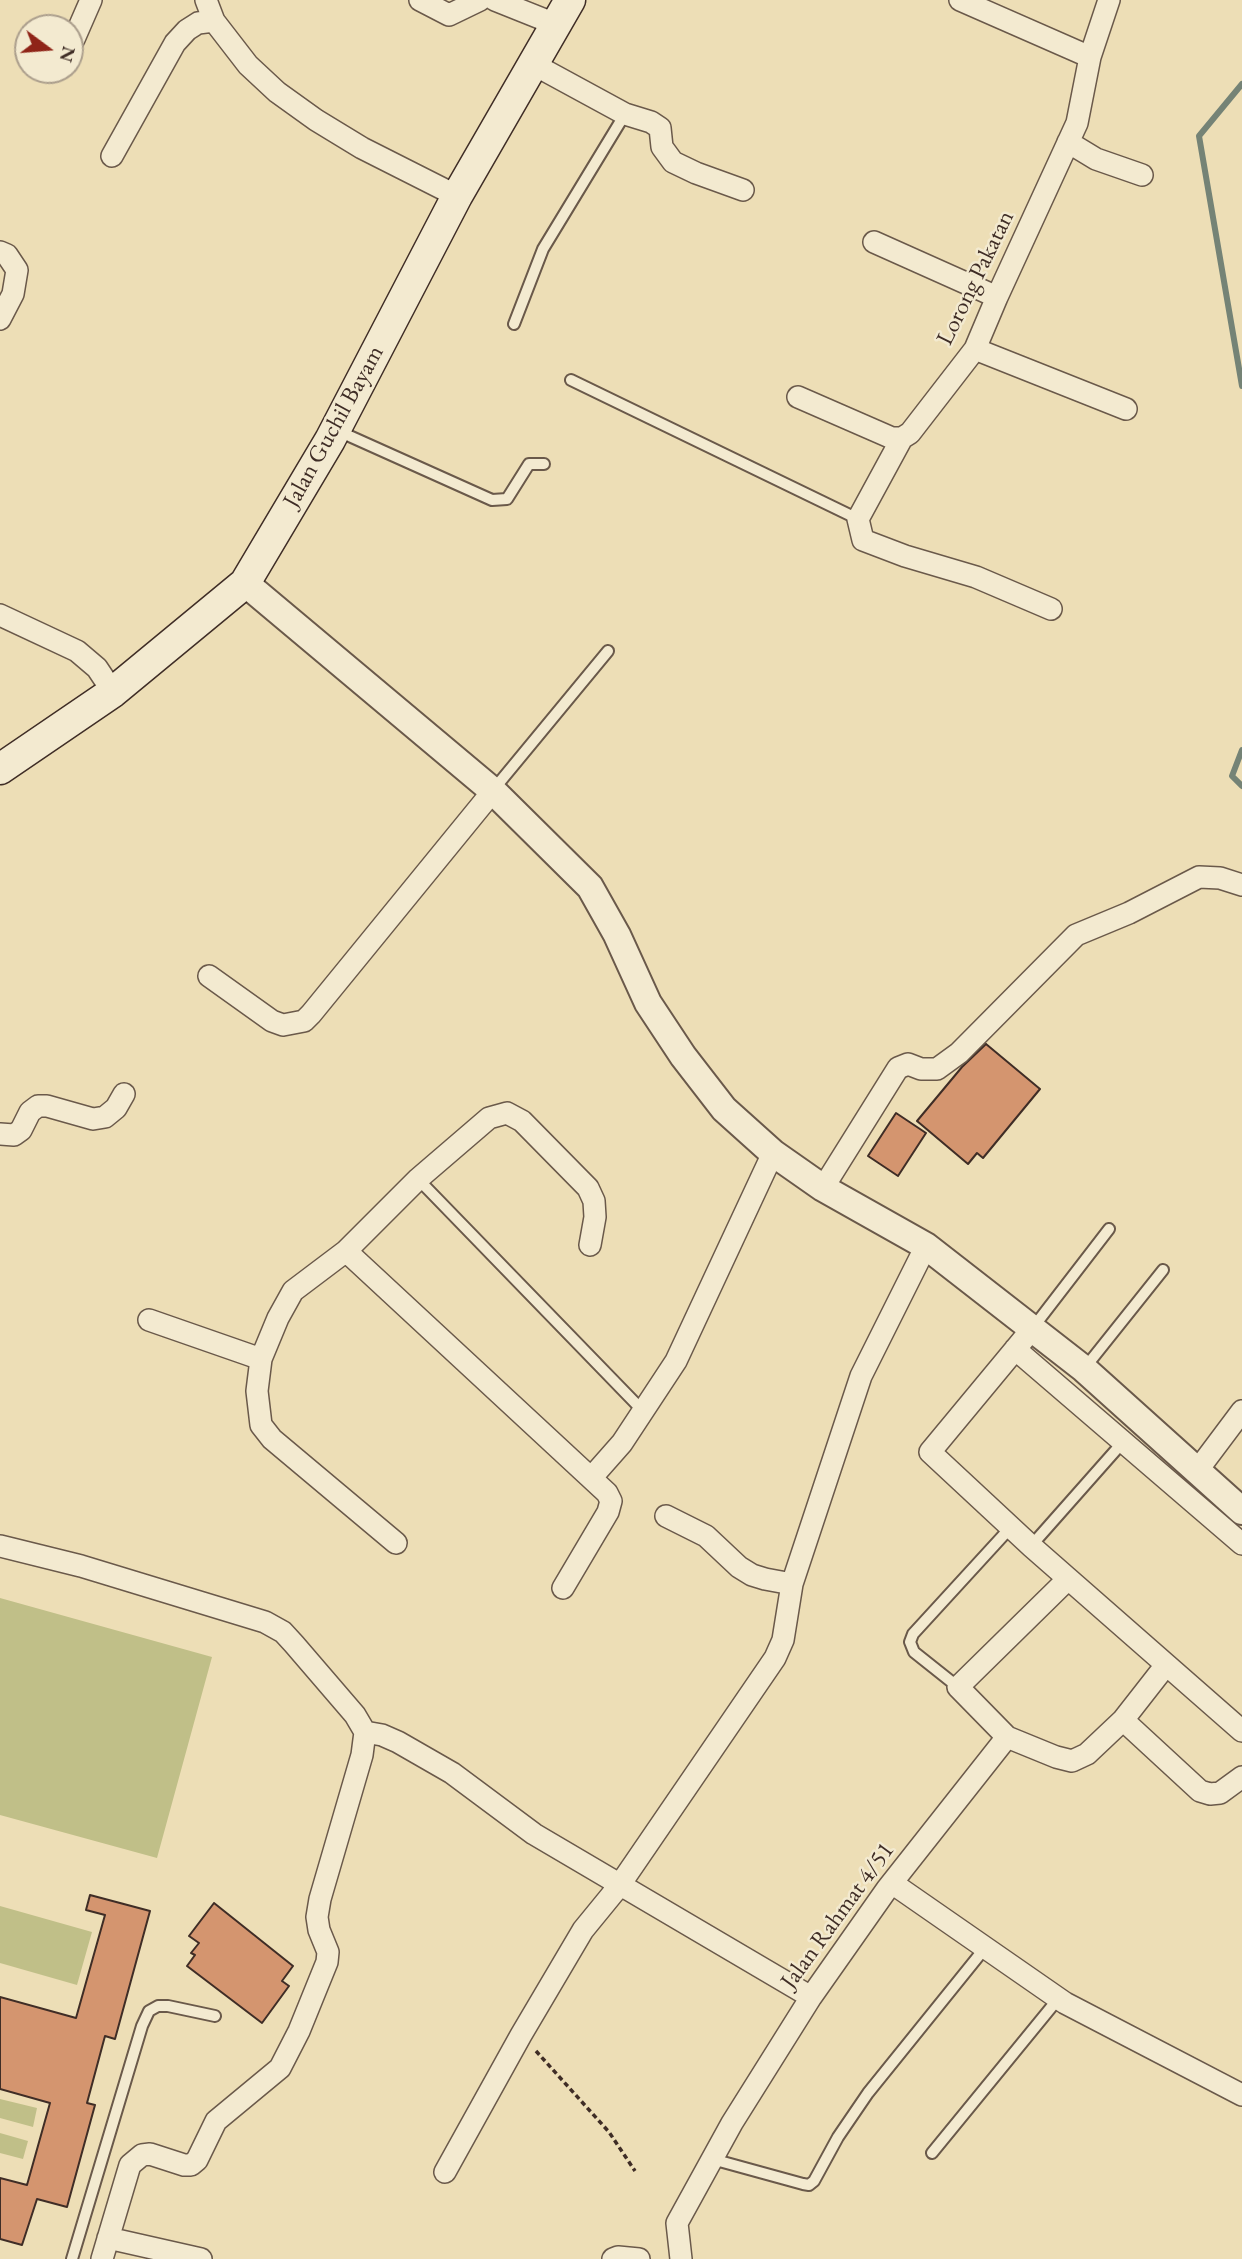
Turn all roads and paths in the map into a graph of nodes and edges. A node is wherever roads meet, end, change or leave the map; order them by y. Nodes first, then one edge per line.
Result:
1 (91, 0) edge
2 (206, 0) edge
3 (420, 0) edge
4 (480, 0) edge
5 (495, 0) edge
6 (960, 0) edge
7 (1110, 0) edge
8 (562, 12) edge
9 (84, 16) edge
10 (214, 21) junction
11 (1090, 57) junction
12 (533, 64) junction
13 (625, 114) junction
14 (1068, 142) junction
15 (112, 156) dead end
16 (1142, 175) dead end
17 (743, 190) dead end
18 (457, 196) junction
19 (873, 242) dead end
20 (0, 252) edge
21 (997, 297) junction
22 (0, 319) edge
23 (514, 324) dead end
24 (975, 349) junction
25 (571, 380) dead end
26 (799, 397) dead end
27 (1126, 409) dead end
28 (335, 430) junction
29 (902, 438) junction
30 (544, 464) dead end
31 (858, 519) junction
32 (245, 583) junction
33 (1051, 609) dead end
34 (0, 615) edge
35 (608, 651) dead end
36 (113, 692) junction
37 (0, 768) edge
38 (493, 791) junction
39 (1242, 884) edge
40 (209, 976) dead end
41 (124, 1094) dead end
42 (0, 1134) edge
43 (773, 1153) junction
44 (418, 1179) junction
45 (823, 1188) junction
46 (1109, 1229) dead end
47 (590, 1245) dead end
48 (926, 1246) junction
49 (346, 1251) junction
50 (1163, 1270) dead end
51 (149, 1320) dead end
52 (1032, 1329) junction
53 (1015, 1349) junction
54 (261, 1359) junction
55 (1084, 1369) junction
56 (1242, 1411) edge
57 (644, 1412) junction
58 (1123, 1442) junction
59 (1197, 1471) junction
60 (592, 1477) junction
61 (1242, 1511) edge
62 (666, 1516) dead end
63 (1011, 1527) junction
64 (396, 1543) dead end
65 (1242, 1544) edge
66 (0, 1546) edge
67 (1031, 1546) junction
68 (1068, 1579) junction
69 (792, 1584) junction
70 (563, 1588) dead end
71 (1166, 1665) junction
72 (958, 1686) junction
73 (1124, 1720) junction
74 (1242, 1731) edge
75 (365, 1732) junction
76 (1007, 1737) junction
77 (1242, 1777) edge
78 (892, 1884) junction
79 (620, 1886) junction
80 (985, 1948) junction
81 (811, 1997) junction
82 (1058, 1998) junction
83 (215, 2016) dead end
84 (521, 2035) junction
85 (1242, 2095) edge
86 (932, 2153) dead end
87 (712, 2160) junction
88 (635, 2171) dead end
89 (445, 2172) dead end
90 (108, 2238) junction
91 (72, 2259) edge
92 (102, 2259) edge
93 (201, 2259) edge
94 (613, 2259) edge
95 (639, 2259) edge
96 (681, 2259) edge

1 - 9 street
2 - 10 street
3 - 4 street
5 - 8 street
6 - 11 street
7 - 11 street, Lorong Pakatan
8 - 12 main road, Jalan Guchil Bayam
10 - 15 street
10 - 18 street
11 - 14 street, Lorong Pakatan
12 - 13 street
12 - 18 main road, Jalan Guchil Bayam
13 - 17 street
13 - 23 lane
14 - 16 street
14 - 21 street, Lorong Pakatan
18 - 28 main road, Jalan Guchil Bayam
19 - 21 street
20 - 22 street
21 - 24 street, Lorong Pakatan
24 - 27 street
24 - 29 street, Lorong Pakatan
25 - 31 lane
26 - 29 street
28 - 30 lane
28 - 32 main road, Jalan Guchil Bayam
29 - 31 street, Lorong Pakatan
31 - 33 street
32 - 36 main road, Jalan Guchil Bayam
32 - 38 street
34 - 36 street
35 - 38 lane
36 - 37 main road, Jalan Guchil Bayam
38 - 40 street
38 - 43 street
39 - 45 street
41 - 42 street
43 - 45 street
43 - 57 street
44 - 47 street
44 - 49 street
44 - 57 lane
45 - 48 street
46 - 52 lane
48 - 52 street
48 - 69 street
49 - 54 street
49 - 60 street
50 - 55 lane
51 - 54 street
52 - 53 street
52 - 55 street
53 - 58 street
53 - 63 street
54 - 64 street
55 - 59 street
56 - 59 street
57 - 60 street
58 - 65 street
58 - 67 lane
59 - 61 street
60 - 70 street
62 - 69 street
63 - 67 street
63 - 72 lane
66 - 75 street
67 - 68 street
68 - 71 street
68 - 72 street
69 - 79 street
71 - 73 street
71 - 74 street
72 - 76 street
73 - 76 street
73 - 77 street
75 - 79 street
75 - 90 street
76 - 78 street, Jalan Rahmat 4/51
78 - 80 street
78 - 81 street, Jalan Rahmat 4/51
79 - 81 street
79 - 84 street
80 - 82 street
80 - 87 lane
81 - 87 street, Jalan Rahmat 4/51
82 - 85 street
82 - 86 lane
83 - 91 lane
84 - 88 path
84 - 89 street
87 - 96 street, Jalan Rahmat 4/51
90 - 92 street
90 - 93 street
94 - 95 street

